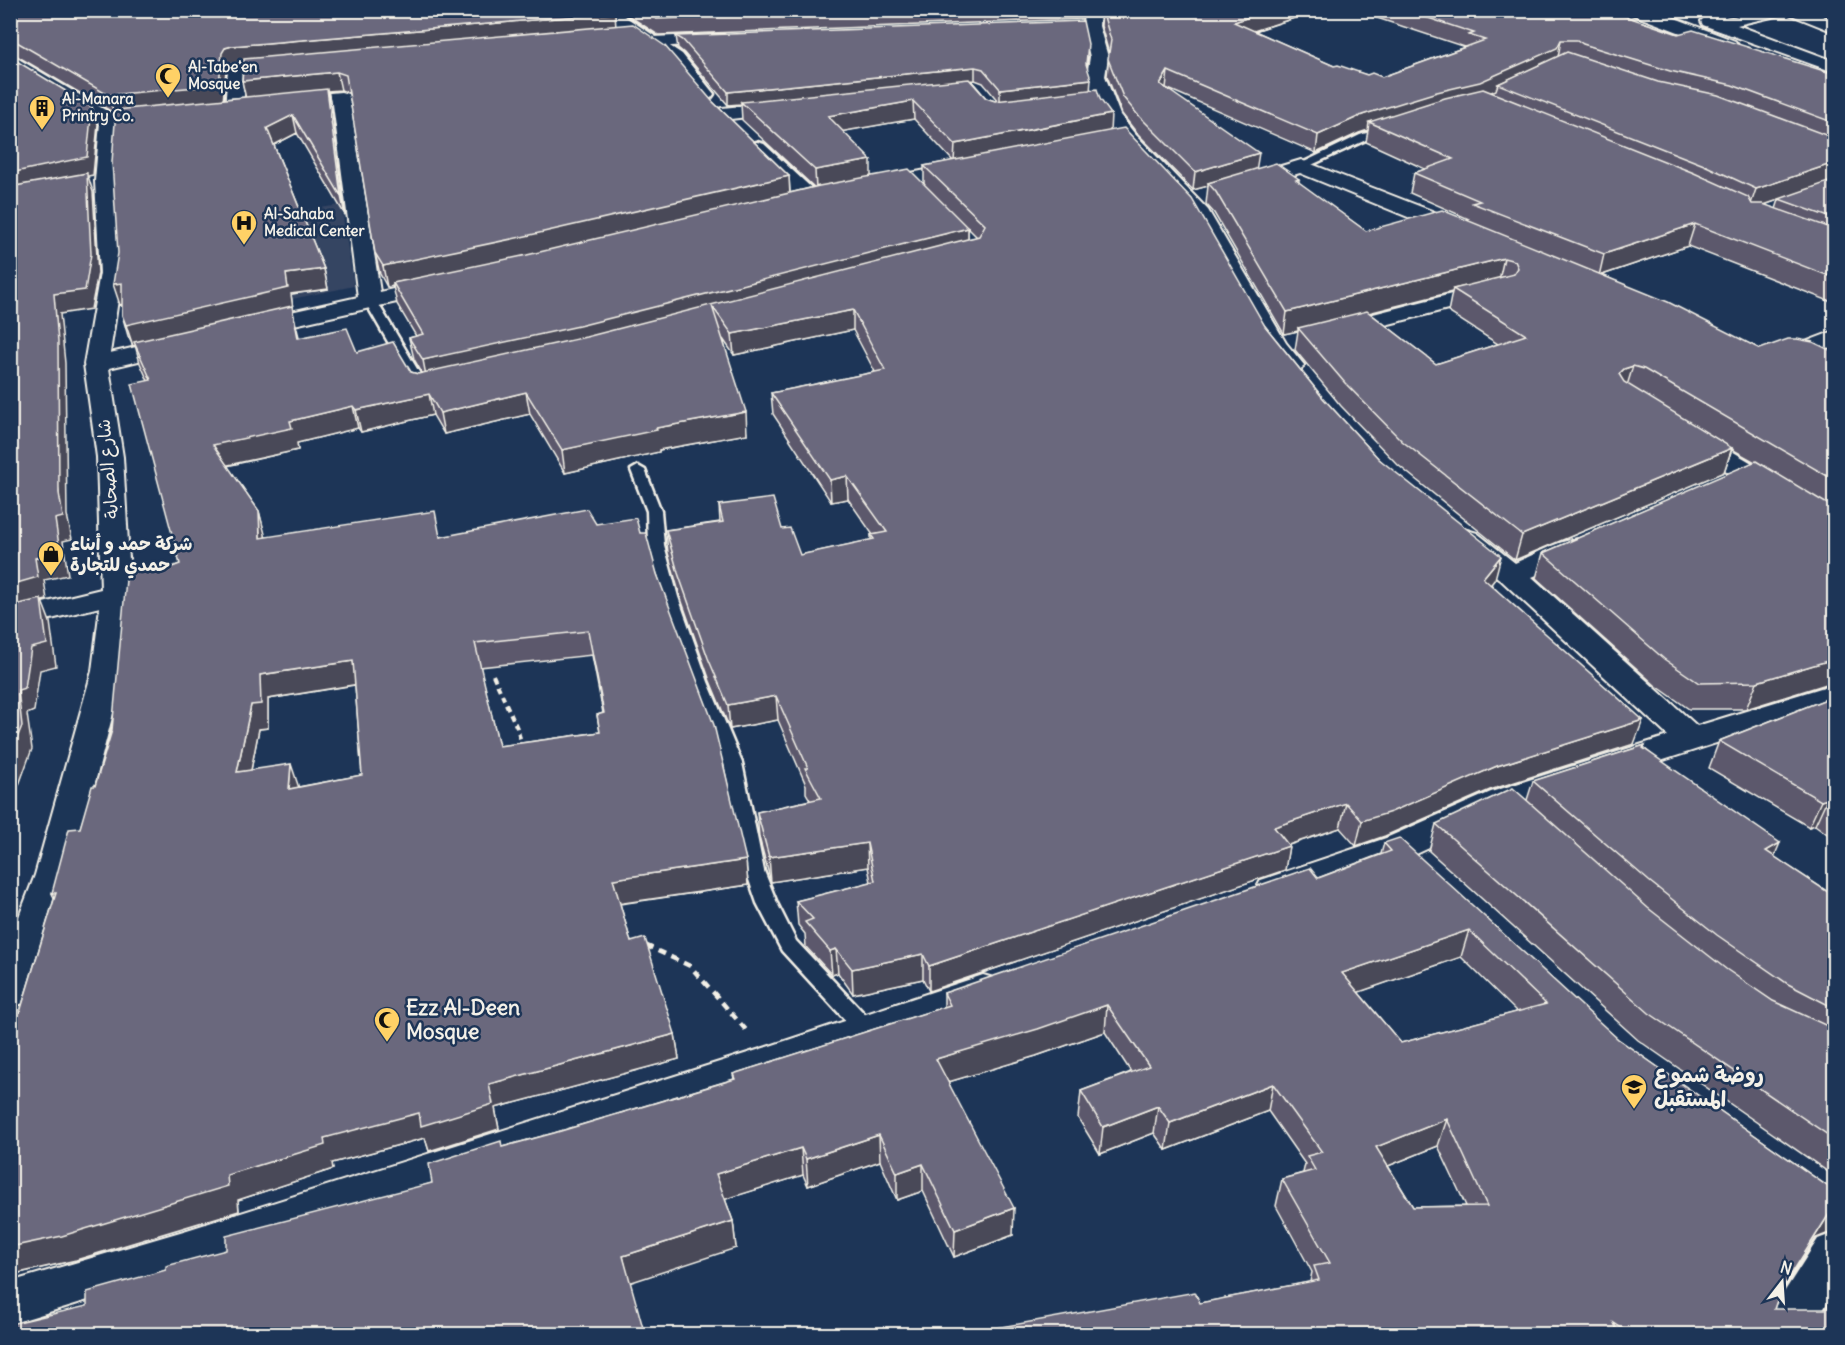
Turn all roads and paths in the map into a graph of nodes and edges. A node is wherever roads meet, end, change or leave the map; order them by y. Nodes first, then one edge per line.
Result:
1 (602, 10) edge
2 (1637, 10) edge
3 (1682, 10) edge
4 (1700, 10) edge
5 (1779, 10) edge
6 (1795, 10) edge
7 (1084, 21) edge
8 (1834, 27) edge
9 (612, 36) edge
10 (645, 38) junction
11 (737, 38) edge
12 (308, 63) edge
13 (14, 64) edge
14 (1831, 75) edge
15 (803, 106) edge
16 (234, 109) junction
17 (211, 111) edge
18 (722, 114) junction
19 (1396, 127) edge
20 (1127, 137) junction
21 (1104, 142) edge
22 (988, 164) edge
23 (1301, 166) junction
24 (855, 190) edge
25 (832, 195) edge
26 (810, 199) junction
27 (1190, 200) junction
28 (785, 205) edge
29 (1486, 241) edge
30 (461, 281) edge
31 (1500, 289) edge
32 (370, 300) junction
33 (233, 332) edge
34 (1834, 338) edge
35 (198, 340) edge
36 (1299, 340) junction
37 (1801, 352) junction
38 (1756, 354) edge
39 (96, 364) junction
40 (1826, 365) edge
41 (1303, 380) edge
42 (433, 386) edge
43 (1668, 423) edge
44 (638, 470) dead end
45 (1749, 473) junction
46 (1716, 487) edge
47 (1449, 524) edge
48 (1834, 524) edge
49 (1609, 533) edge
50 (1512, 575) junction
51 (116, 594) junction
52 (10, 620) edge
53 (493, 675) dead end
54 (1834, 694) edge
55 (1692, 740) junction
56 (522, 748) edge
57 (1239, 901) edge
58 (642, 943) edge
59 (1014, 979) edge
60 (10, 992) edge
61 (867, 1030) junction
62 (774, 1061) junction
63 (1834, 1253) edge
64 (10, 1303) edge
65 (1783, 1335) edge

1 - 10 street
2 - 14 street
3 - 14 street
4 - 5 street
6 - 8 street
7 - 20 street
9 - 10 street
10 - 11 street
10 - 18 street
12 - 16 street
13 - 39 street, شارع الصحابة
15 - 18 street
16 - 17 street
16 - 32 street
18 - 26 street
19 - 23 lane
20 - 21 street
20 - 27 street
22 - 24 street
23 - 27 street
23 - 29 street
25 - 26 street
26 - 28 street
27 - 36 street
30 - 32 street
31 - 36 street
32 - 33 street
32 - 42 lane
34 - 37 street
35 - 39 street
36 - 41 street
37 - 38 street
37 - 40 street
39 - 51 street, شارع الصحابة
43 - 45 street
44 - 61 lane
45 - 46 street
45 - 48 street
47 - 50 street
49 - 50 street
50 - 55 street
51 - 52 street
51 - 60 street, شارع الصحابة
53 - 56 path
54 - 55 street
55 - 57 street
58 - 62 path
59 - 61 street
61 - 62 street
62 - 64 street
63 - 65 street

